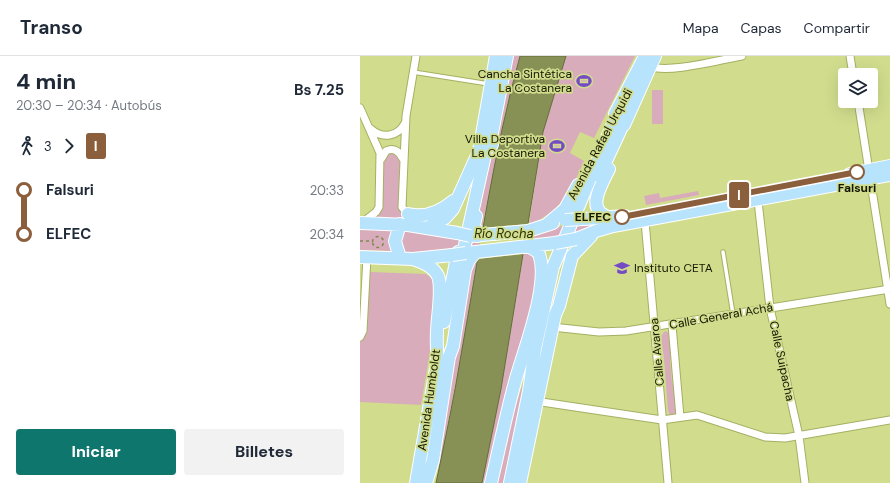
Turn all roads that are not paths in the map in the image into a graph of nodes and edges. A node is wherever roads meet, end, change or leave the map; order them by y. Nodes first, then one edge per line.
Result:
1 (416, 56) edge
2 (496, 56) edge
3 (507, 56) edge
4 (655, 56) edge
5 (742, 56) edge
6 (850, 56) edge
7 (646, 62) edge
8 (852, 68) edge
9 (413, 72) junction
10 (491, 84) junction
11 (620, 107) junction
12 (859, 108) edge
13 (361, 112) edge
14 (626, 118) junction
15 (405, 123) junction
16 (368, 126) junction
17 (491, 138) junction
18 (479, 151) junction
19 (382, 158) junction
20 (403, 159) junction
21 (890, 166) edge
22 (870, 174) junction
23 (890, 175) edge
24 (460, 193) junction
25 (758, 196) junction
26 (408, 214) junction
27 (612, 218) junction
28 (645, 221) junction
29 (361, 223) edge
30 (400, 224) junction
31 (546, 225) junction
32 (425, 228) junction
33 (596, 231) junction
34 (476, 236) junction
35 (526, 246) junction
36 (723, 252) dead end
37 (473, 253) junction
38 (364, 257) edge
39 (400, 258) junction
40 (412, 259) junction
41 (889, 289) edge
42 (890, 304) edge
43 (770, 308) junction
44 (733, 314) junction
45 (553, 321) junction
46 (672, 325) junction
47 (655, 327) junction
48 (360, 337) edge
49 (438, 347) junction
50 (535, 349) junction
51 (449, 357) junction
52 (532, 401) junction
53 (680, 417) junction
54 (662, 420) junction
55 (890, 420) edge
56 (505, 423) junction
57 (799, 436) junction
58 (433, 460) junction
59 (419, 467) junction
60 (416, 483) edge
61 (425, 483) edge
62 (434, 483) edge
63 (490, 483) edge
64 (510, 483) edge
65 (520, 483) edge
66 (668, 483) edge
67 (805, 483) edge

1 - 9 street
2 - 10 main road
3 - 17 main road
4 - 7 main road, Avenida Rafael Urquidi
5 - 7 street
6 - 8 street
7 - 11 main road, Avenida Rafael Urquidi
7 - 14 main road, Avenida Rafael Urquidi
9 - 10 lane
9 - 15 street
10 - 18 main road
11 - 31 main road, Avenida Rafael Urquidi
11 - 50 main road
12 - 22 street
13 - 16 street
14 - 27 main road, Avenida Rafael Urquidi
14 - 45 main road
15 - 16 street
15 - 20 street
16 - 19 street
17 - 34 main road
17 - 51 main road
18 - 24 main road
18 - 49 main road
19 - 20 street
19 - 29 street
20 - 26 street
21 - 22 main road
22 - 23 main road
22 - 25 main road
22 - 41 street
24 - 26 main road
24 - 32 main road
25 - 27 main road
25 - 28 main road
25 - 43 street, Calle Suipacha
26 - 32 street
27 - 31 main road, bridge
28 - 33 main road
28 - 47 street, Calle Avaroa
29 - 30 main road
30 - 32 main road
30 - 39 main road
31 - 34 main road
32 - 34 main road, bridge
33 - 35 main road, bridge
33 - 45 main road
35 - 37 main road
35 - 56 main road
36 - 44 lane
37 - 40 main road, bridge
37 - 51 main road, Avenida Humboldt
38 - 39 main road
38 - 48 street
39 - 40 main road
40 - 49 main road, Avenida Humboldt
41 - 42 street
41 - 43 street, Calle General Achá
43 - 44 street, Calle General Achá
43 - 57 street, Calle Suipacha
44 - 46 street, Calle General Achá
45 - 47 street, Calle General Achá
45 - 52 main road
46 - 47 street, Calle General Achá
46 - 53 street, Calle Avaroa
47 - 54 street, Calle Avaroa
49 - 59 main road, Avenida Humboldt
50 - 52 main road
50 - 56 main road
51 - 58 main road, Avenida Humboldt
52 - 54 street
52 - 64 main road
52 - 65 main road
53 - 54 street
53 - 57 street
54 - 66 street, Calle Avaroa
55 - 57 street
56 - 63 main road
57 - 67 street, Calle Suipacha
58 - 61 main road, Avenida Humboldt
58 - 62 main road
59 - 60 main road, Avenida Humboldt
59 - 61 main road

